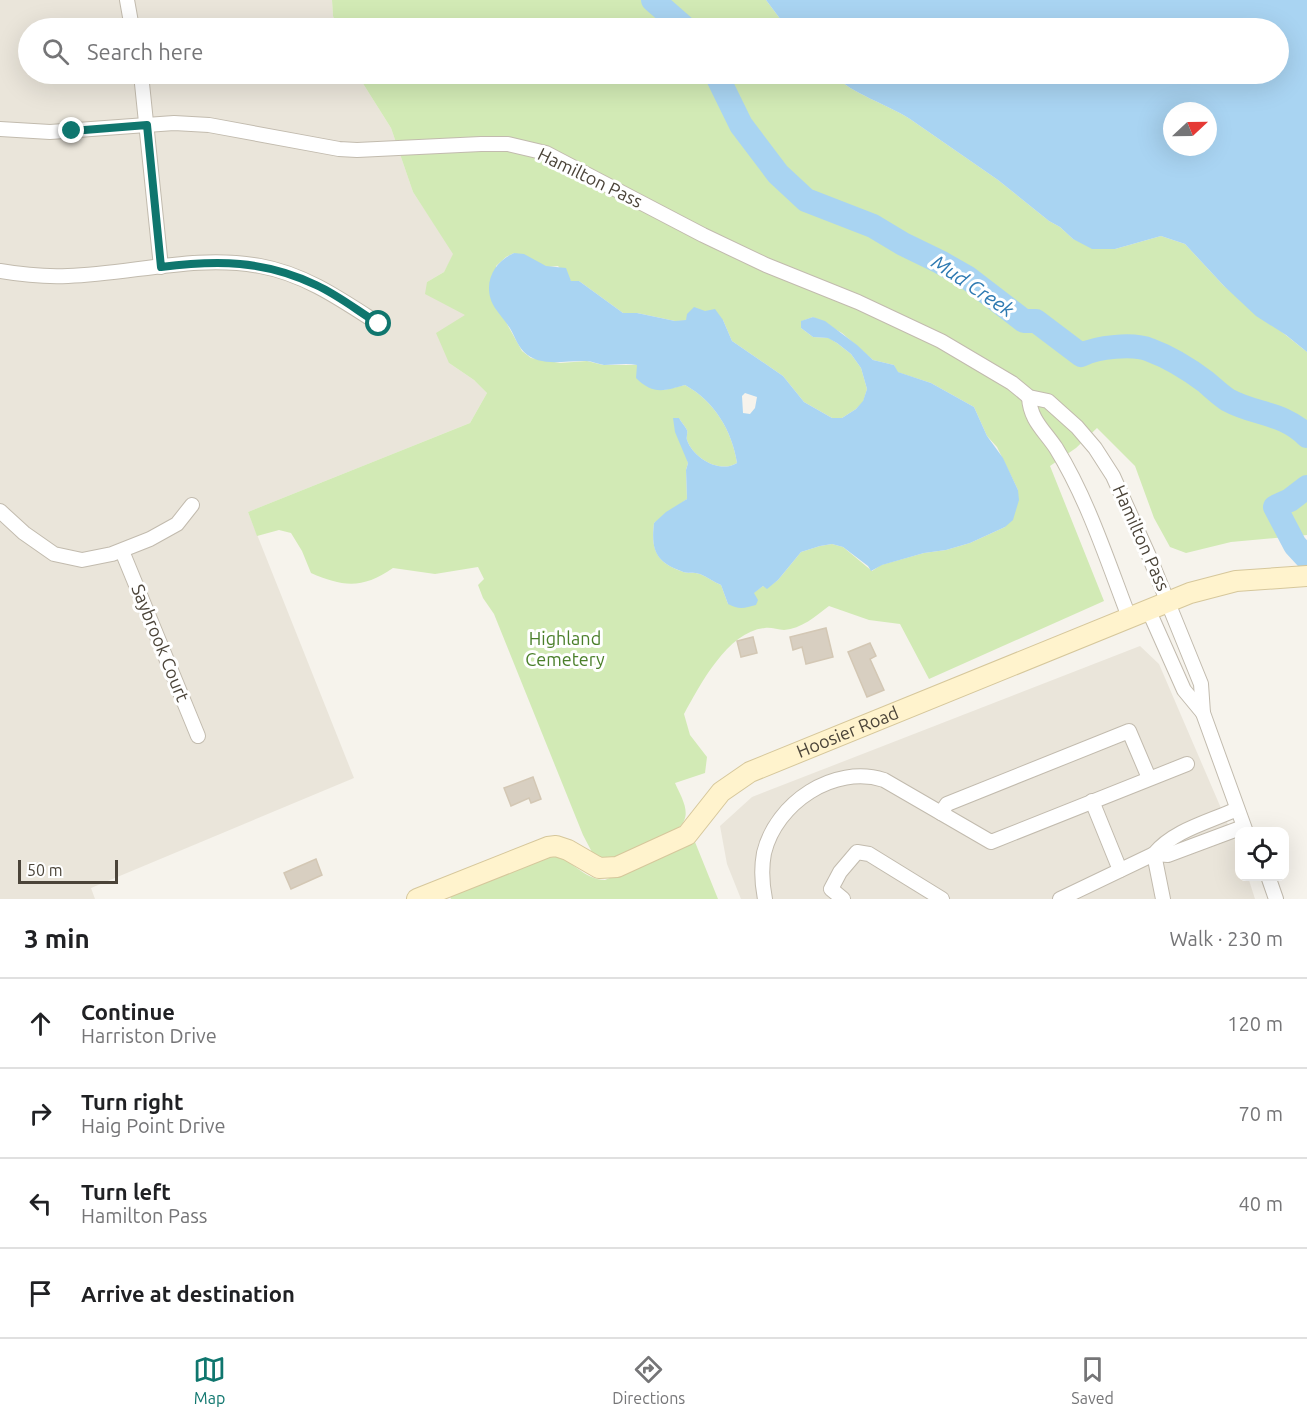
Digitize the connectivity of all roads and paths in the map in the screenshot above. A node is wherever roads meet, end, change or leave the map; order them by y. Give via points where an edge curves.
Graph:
1 (127, 0) edge
2 (130, 18) edge
3 (142, 84) edge
4 (147, 125) junction
5 (0, 129) edge
6 (161, 267) junction
7 (0, 271) edge
8 (379, 324) dead end
9 (1029, 397) junction
10 (192, 506) dead end
11 (0, 511) edge
12 (122, 550) junction
13 (1307, 576) edge
14 (1168, 601) junction
15 (1148, 609) junction
16 (1129, 617) junction
17 (1203, 713) junction
18 (198, 736) dead end
19 (1187, 764) dead end
20 (1149, 778) junction
21 (1092, 801) junction
22 (1237, 809) junction
23 (941, 813) junction
24 (1244, 827) edge
25 (1235, 832) edge
26 (1154, 854) junction
27 (1120, 870) junction
28 (1270, 881) edge
29 (417, 899) edge
30 (765, 899) edge
31 (843, 899) edge
32 (942, 899) edge
33 (1060, 899) edge
34 (1163, 899) edge
35 (1276, 899) edge

1 - 2 street
3 - 4 street
4 - 5 street, Hamilton Pass via 50,132
4 - 6 street
4 - 9 street, Hamilton Pass via 209,125 339,149 508,144 546,153 766,265 941,341
6 - 7 street via 71,276
6 - 8 street via 222,262 261,266 316,285
9 - 14 street, Hamilton Pass via 1048,401 1095,448 1128,507
9 - 16 street, Hamilton Pass via 1034,419 1073,478
10 - 12 street via 170,529
11 - 12 street via 54,554 82,560
12 - 18 street, Saybrook Court
13 - 14 street, Hoosier Road via 1214,586
14 - 15 street, Hoosier Road
14 - 17 street, Hamilton Pass via 1201,684
15 - 16 street, Hoosier Road
15 - 17 street, Hamilton Pass via 1184,690
16 - 29 street, Hoosier Road via 750,772 721,792 687,836 617,867 599,868 568,850 548,847
17 - 22 street, Hamilton Pass
19 - 20 street
20 - 21 street
20 - 23 street via 1129,731 947,804
21 - 23 street via 991,842
21 - 27 street
22 - 24 street, Hamilton Pass
22 - 26 street via 1164,842
23 - 30 street via 869,775 851,775 807,793 771,835 761,880
25 - 26 street via 1168,855
26 - 27 street
26 - 34 street
27 - 33 street
28 - 35 street
31 - 32 street via 831,889 857,852 869,854

